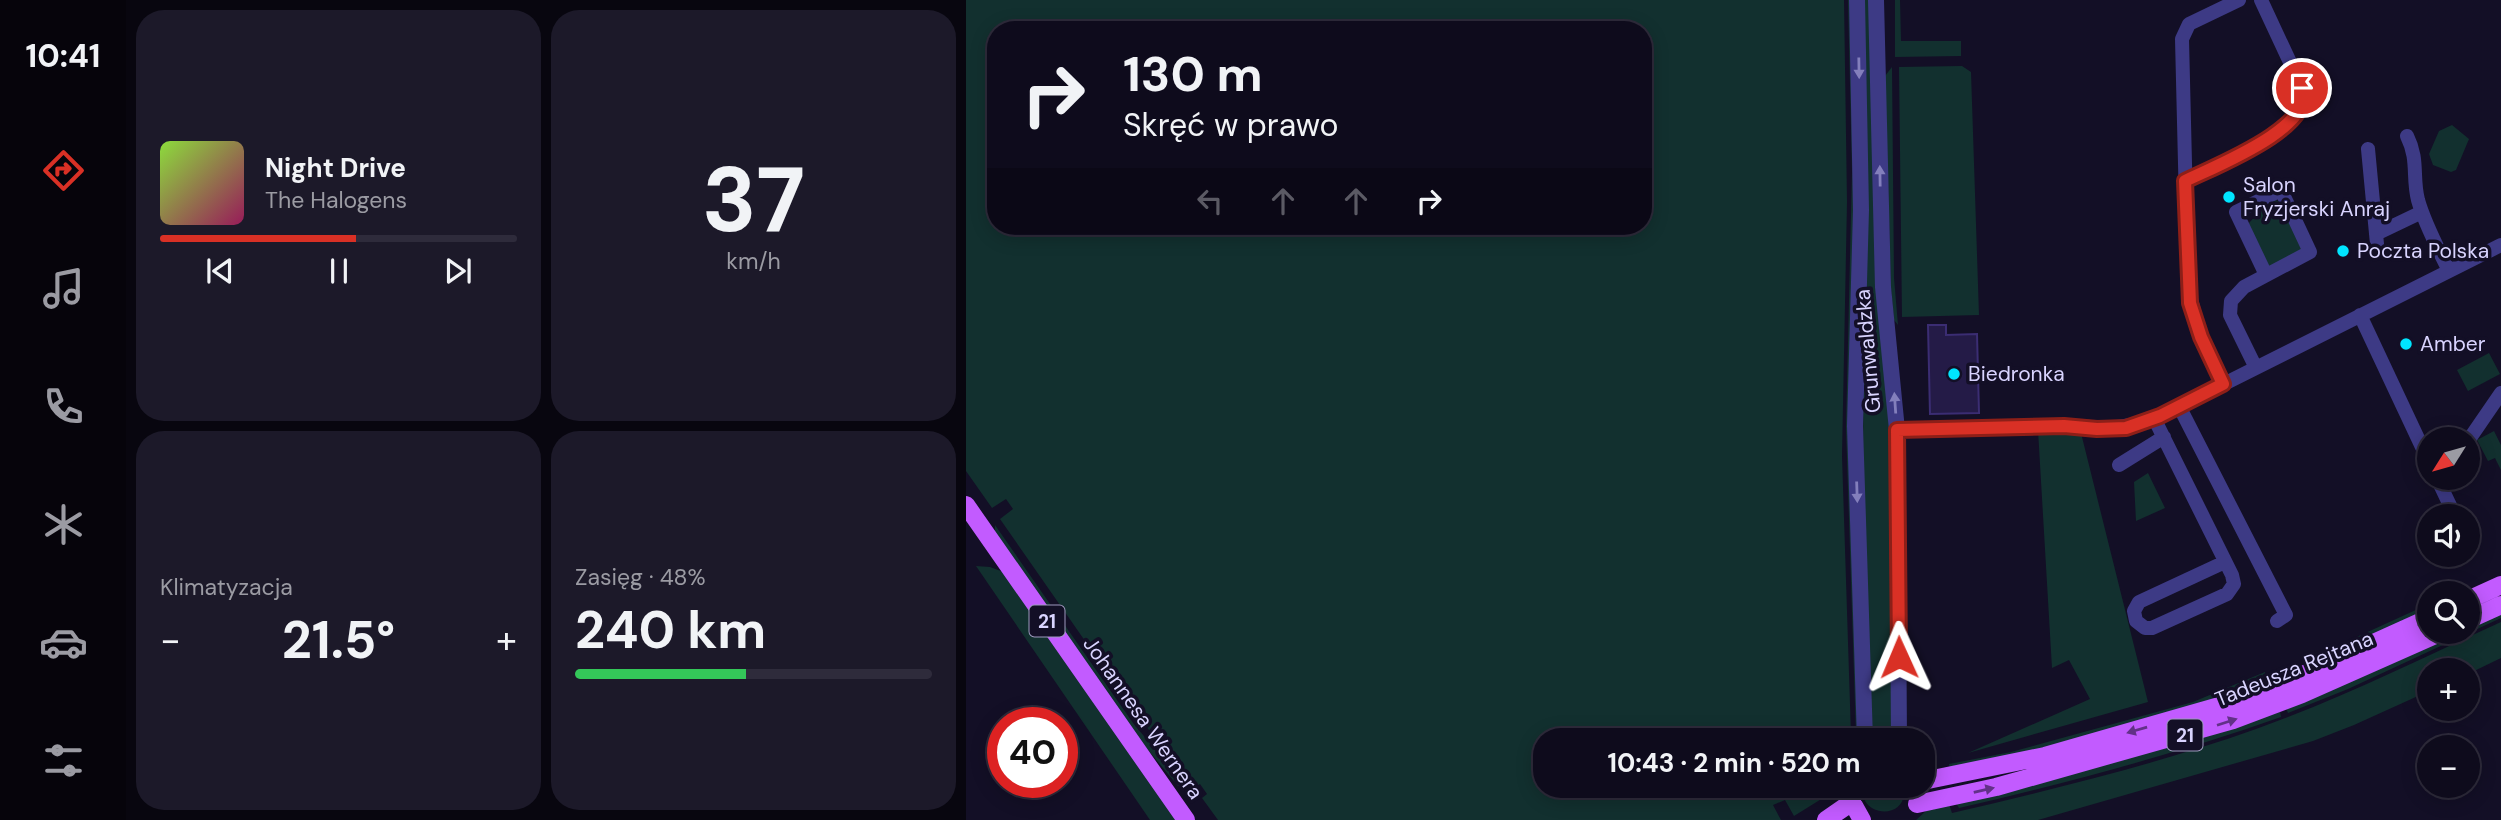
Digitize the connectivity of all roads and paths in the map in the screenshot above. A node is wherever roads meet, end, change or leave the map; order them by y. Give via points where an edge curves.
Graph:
1 (1857, 0) edge
2 (1876, 0) edge
3 (2239, 0) edge
4 (2261, 0) edge
5 (2407, 136) dead end
6 (2368, 149) dead end
7 (2185, 181) junction
8 (2422, 212) junction
9 (2501, 245) edge
10 (2449, 271) junction
11 (2266, 275) junction
12 (2360, 315) junction
13 (2256, 368) junction
14 (2223, 384) junction
15 (2501, 393) edge
16 (2175, 409) junction
17 (2154, 418) junction
18 (2478, 427) edge
19 (1897, 430) junction
20 (2417, 436) edge
21 (2164, 437) junction
22 (2119, 465) dead end
23 (966, 505) edge
24 (2225, 562) junction
25 (2501, 585) edge
26 (2480, 595) edge
27 (2501, 605) edge
28 (2480, 615) edge
29 (2277, 621) dead end
30 (2417, 623) edge
31 (2417, 643) edge
32 (1865, 728) edge
33 (1899, 728) edge
34 (1935, 779) edge
35 (1935, 793) edge
36 (1848, 798) edge
37 (1854, 798) edge
38 (1916, 798) edge
39 (1186, 820) edge
40 (1826, 820) edge
41 (1862, 820) edge
42 (1908, 820) edge

1 -> 32 street, Grunwaldzka via 1861,210 1855,426
19 -> 2 street, Grunwaldzka via 1883,287
3 - 7 street via 2189,24 2183,32
4 - 7 street via 2305,102 2278,132
5 - 8 street via 2416,158
6 - 8 street via 2377,239
7 - 14 street via 2190,303
8 - 10 street
9 - 10 street
10 - 12 street
11 - 11 street via 2310,253 2281,190 2236,212
11 - 13 street via 2235,294 2229,307
12 - 13 street
12 - 20 street
13 - 14 street
14 - 16 street
15 - 18 street
16 - 17 street
16 - 29 street via 2286,615
17 - 19 street via 2112,429
17 - 21 street
19 - 33 street, Grunwaldzka
21 - 22 street
21 - 24 street
23 - 39 main road, Johannesa Wernera / 21
24 - 24 street via 2234,584 2227,594 2152,628 2136,621 2134,611 2139,602
25 - 26 main road
27 - 28 main road
30 -> 34 main road, Tadeusza Rejtana / 21 via 2219,706 2045,756
35 -> 31 main road, Tadeusza Rejtana / 21 via 1996,787 2233,720
36 - 40 main road
37 - 41 main road
38 - 42 main road, 21

